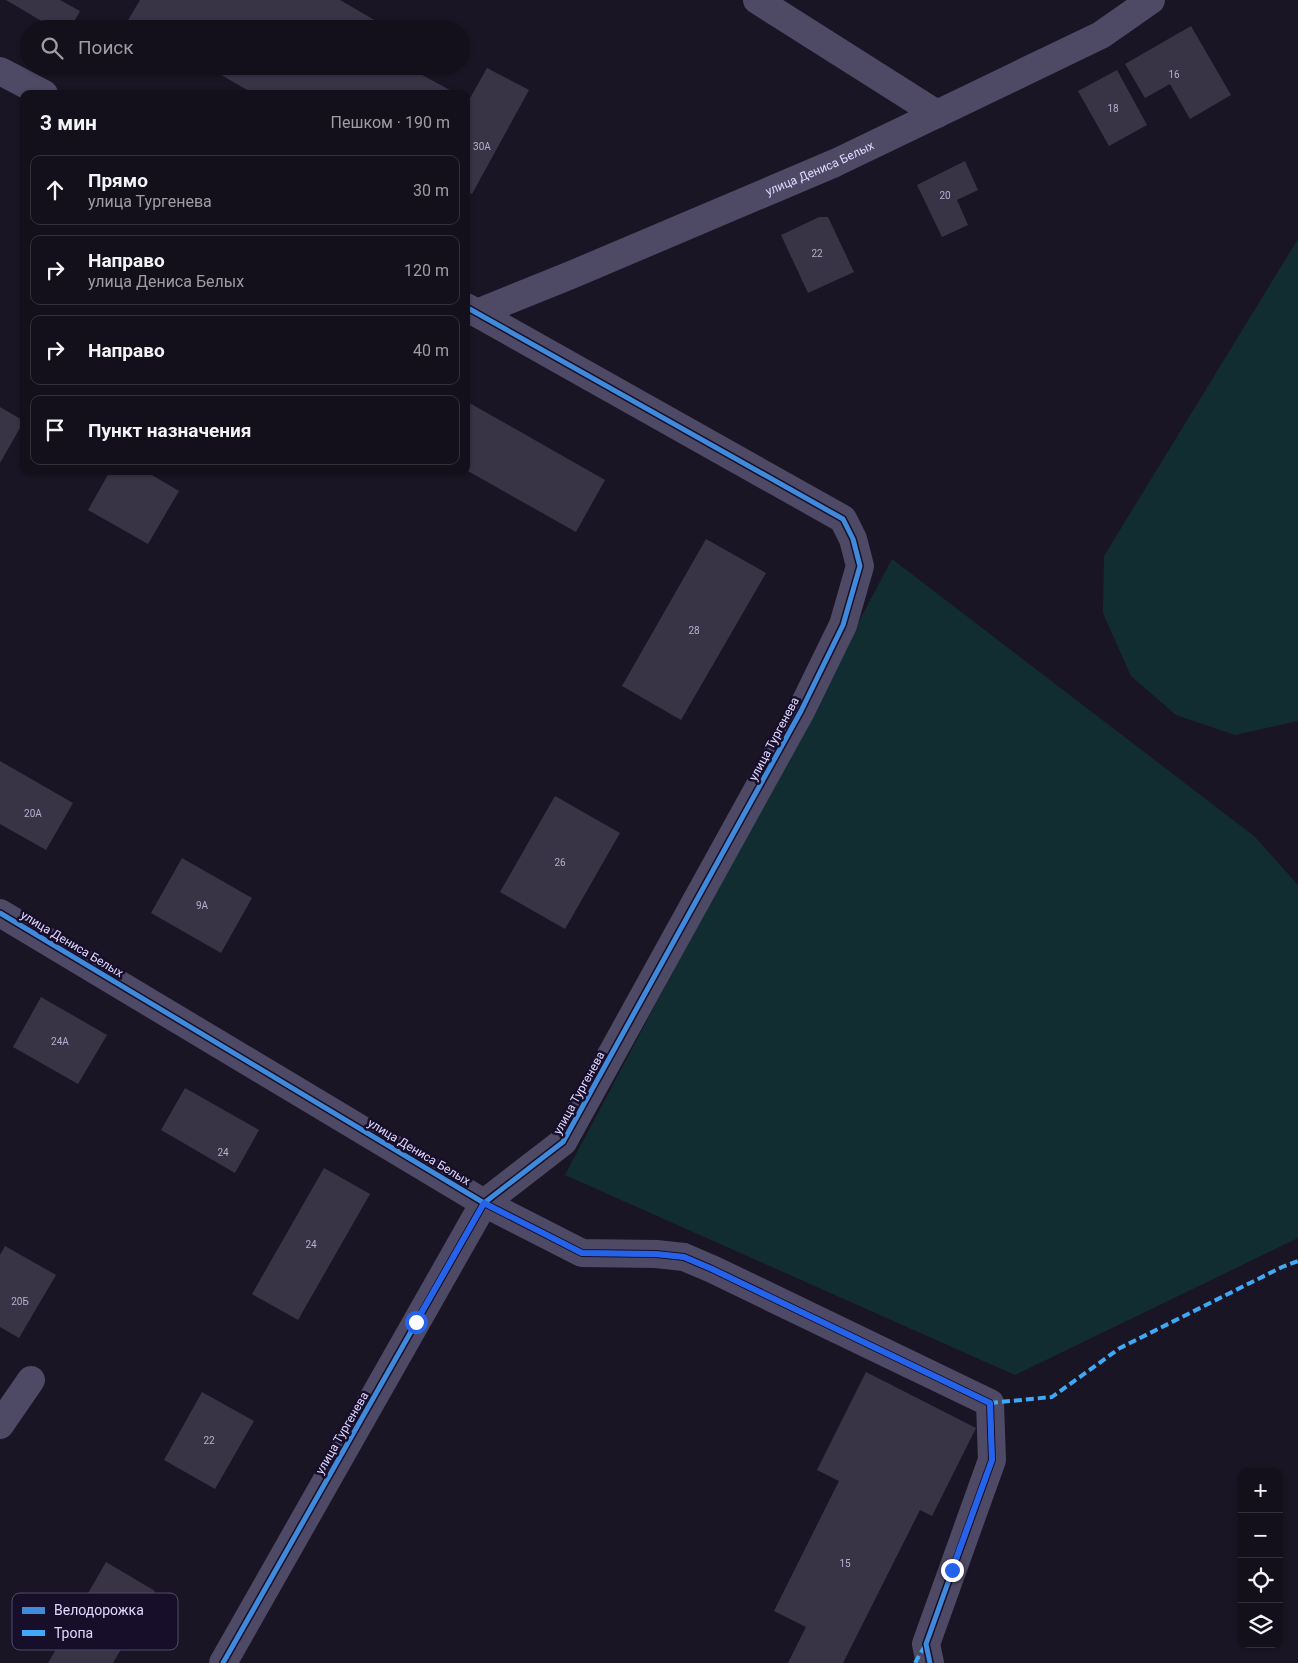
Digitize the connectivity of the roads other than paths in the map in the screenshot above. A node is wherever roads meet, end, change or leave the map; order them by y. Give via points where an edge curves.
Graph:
1 (757, 0) edge
2 (1151, 0) edge
3 (0, 71) edge
4 (36, 90) edge
5 (937, 114) junction
6 (472, 310) edge
7 (0, 913) edge
8 (484, 1203) junction
9 (31, 1380) dead end
10 (0, 1425) edge
11 (222, 1663) edge
12 (930, 1663) edge

1 - 5 street
2 - 5 street, улица Дениса Белых via 1101,35
3 - 4 street
5 - 6 street, улица Дениса Белых via 835,163 571,275
6 - 8 street, улица Тургенева via 843,519 853,539 860,566 843,625 801,711 563,1142
7 - 8 street, улица Дениса Белых
8 - 11 street, улица Тургенева
8 - 12 street, улица Дениса Белых via 582,1253 684,1257 990,1403 992,1460 926,1644
9 - 10 street

